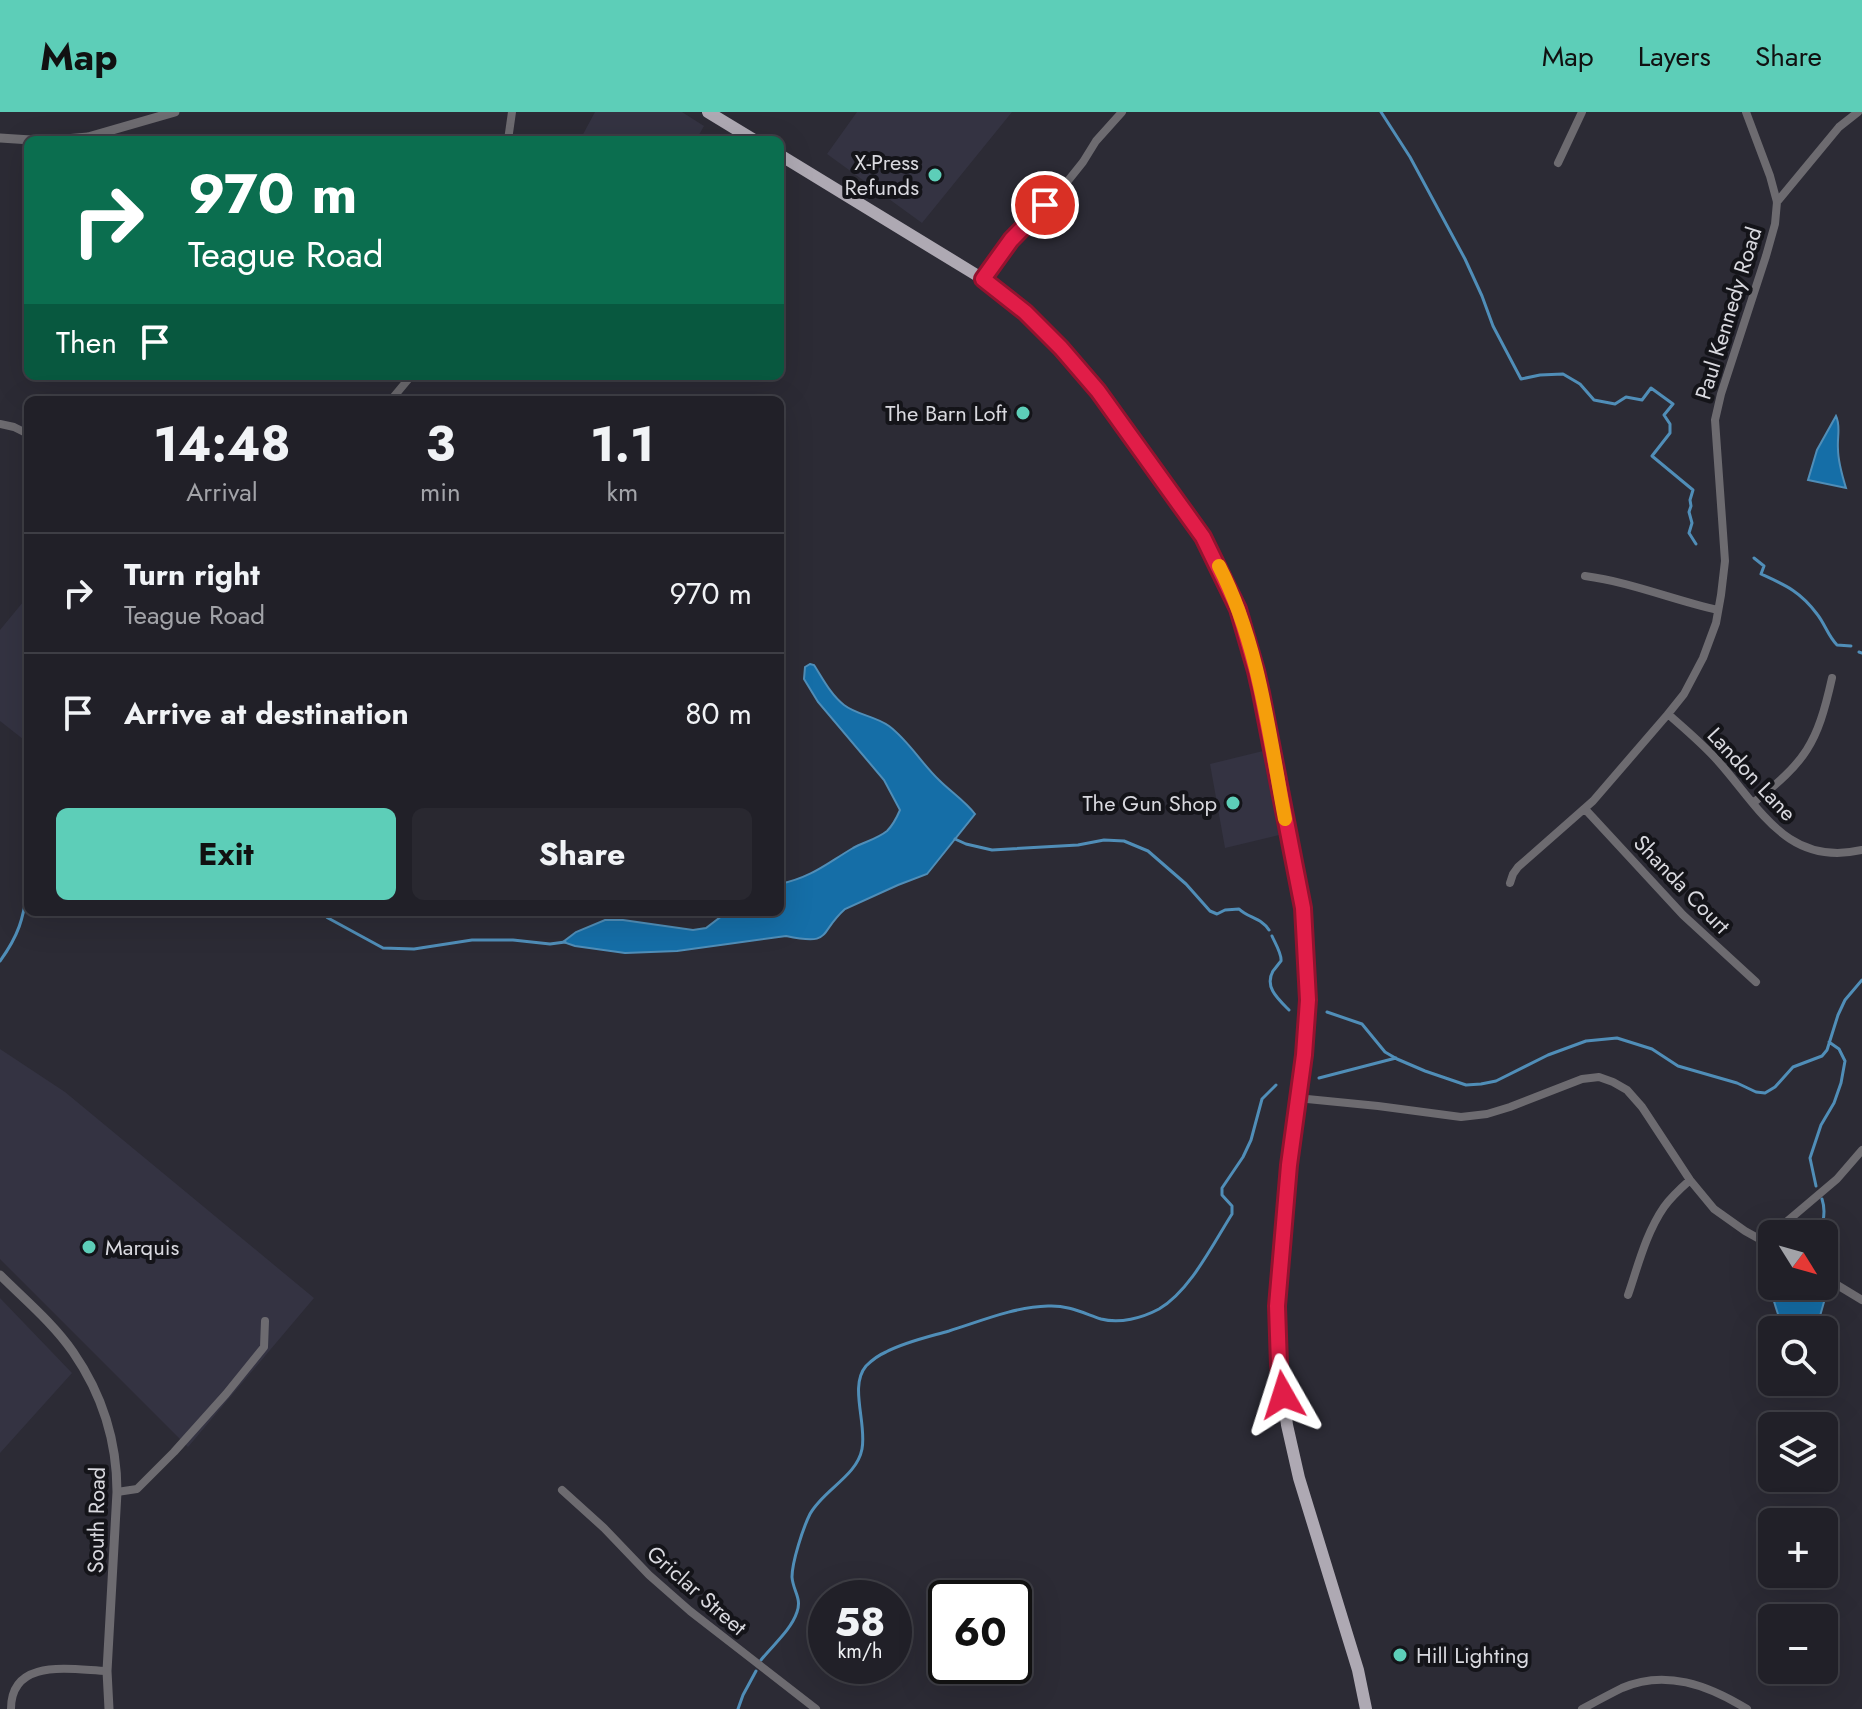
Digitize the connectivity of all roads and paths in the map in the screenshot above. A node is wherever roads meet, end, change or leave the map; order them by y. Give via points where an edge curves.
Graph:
1 (175, 112) edge
2 (512, 112) edge
3 (708, 112) edge
4 (1122, 112) edge
5 (1582, 112) edge
6 (1746, 112) edge
7 (1858, 112) edge
8 (91, 136) edge
9 (509, 136) edge
10 (747, 136) edge
11 (0, 138) edge
12 (24, 140) edge
13 (784, 157) edge
14 (1558, 163) dead end
15 (1777, 202) junction
16 (983, 279) junction
17 (408, 380) edge
18 (394, 396) edge
19 (0, 424) edge
20 (24, 432) edge
21 (1585, 576) dead end
22 (1718, 610) junction
23 (1832, 678) dead end
24 (1668, 714) junction
25 (1753, 803) junction
26 (1585, 809) junction
27 (1862, 850) edge
28 (1510, 883) dead end
29 (1756, 982) dead end
30 (1297, 1098) junction
31 (1862, 1150) edge
32 (1690, 1180) junction
33 (1793, 1220) edge
34 (1758, 1237) edge
35 (0, 1275) edge
36 (1838, 1285) edge
37 (1628, 1295) dead end
38 (1862, 1300) edge
39 (265, 1321) dead end
40 (562, 1490) dead end
41 (117, 1492) junction
42 (107, 1671) junction
43 (11, 1709) edge
44 (109, 1709) edge
45 (816, 1709) edge
46 (1366, 1709) edge
47 (1582, 1709) edge
48 (1747, 1709) edge

1 - 8 street
2 - 9 street
3 - 10 main road
4 - 16 street
5 - 14 street
6 - 15 street, Paul Kennedy Road
7 - 15 street via 1839,127
11 - 12 street
13 - 16 main road
15 - 22 street, Paul Kennedy Road via 1766,256 1715,420 1724,546
16 - 30 main road via 1025,312 1098,391 1203,537 1238,609 1256,671 1303,908 1308,1000
17 - 18 street
19 - 20 street
21 - 22 street
22 - 24 street, Paul Kennedy Road via 1703,658
23 - 25 street via 1808,750
24 - 25 street, Landon Lane
24 - 26 street, Paul Kennedy Road
25 - 27 street, Landon Lane via 1780,833 1803,846 1837,853
26 - 28 street, Paul Kennedy Road via 1518,867
26 - 29 street, Shanda Court via 1683,915
30 - 32 street via 1461,1117 1487,1114 1599,1077 1627,1090
30 - 46 main road via 1277,1306 1279,1365 1299,1478
31 - 33 street
32 - 34 street via 1727,1220
32 - 37 street via 1655,1223
35 - 41 street, South Road via 73,1351 95,1390 112,1439
36 - 38 street
39 - 41 street via 264,1347 226,1394 137,1489
40 - 45 street, Griclar Street via 690,1611
41 - 42 street, South Road
42 - 43 street via 38,1671 15,1687
42 - 44 street, South Road
47 - 48 street via 1624,1687 1657,1679 1690,1682

